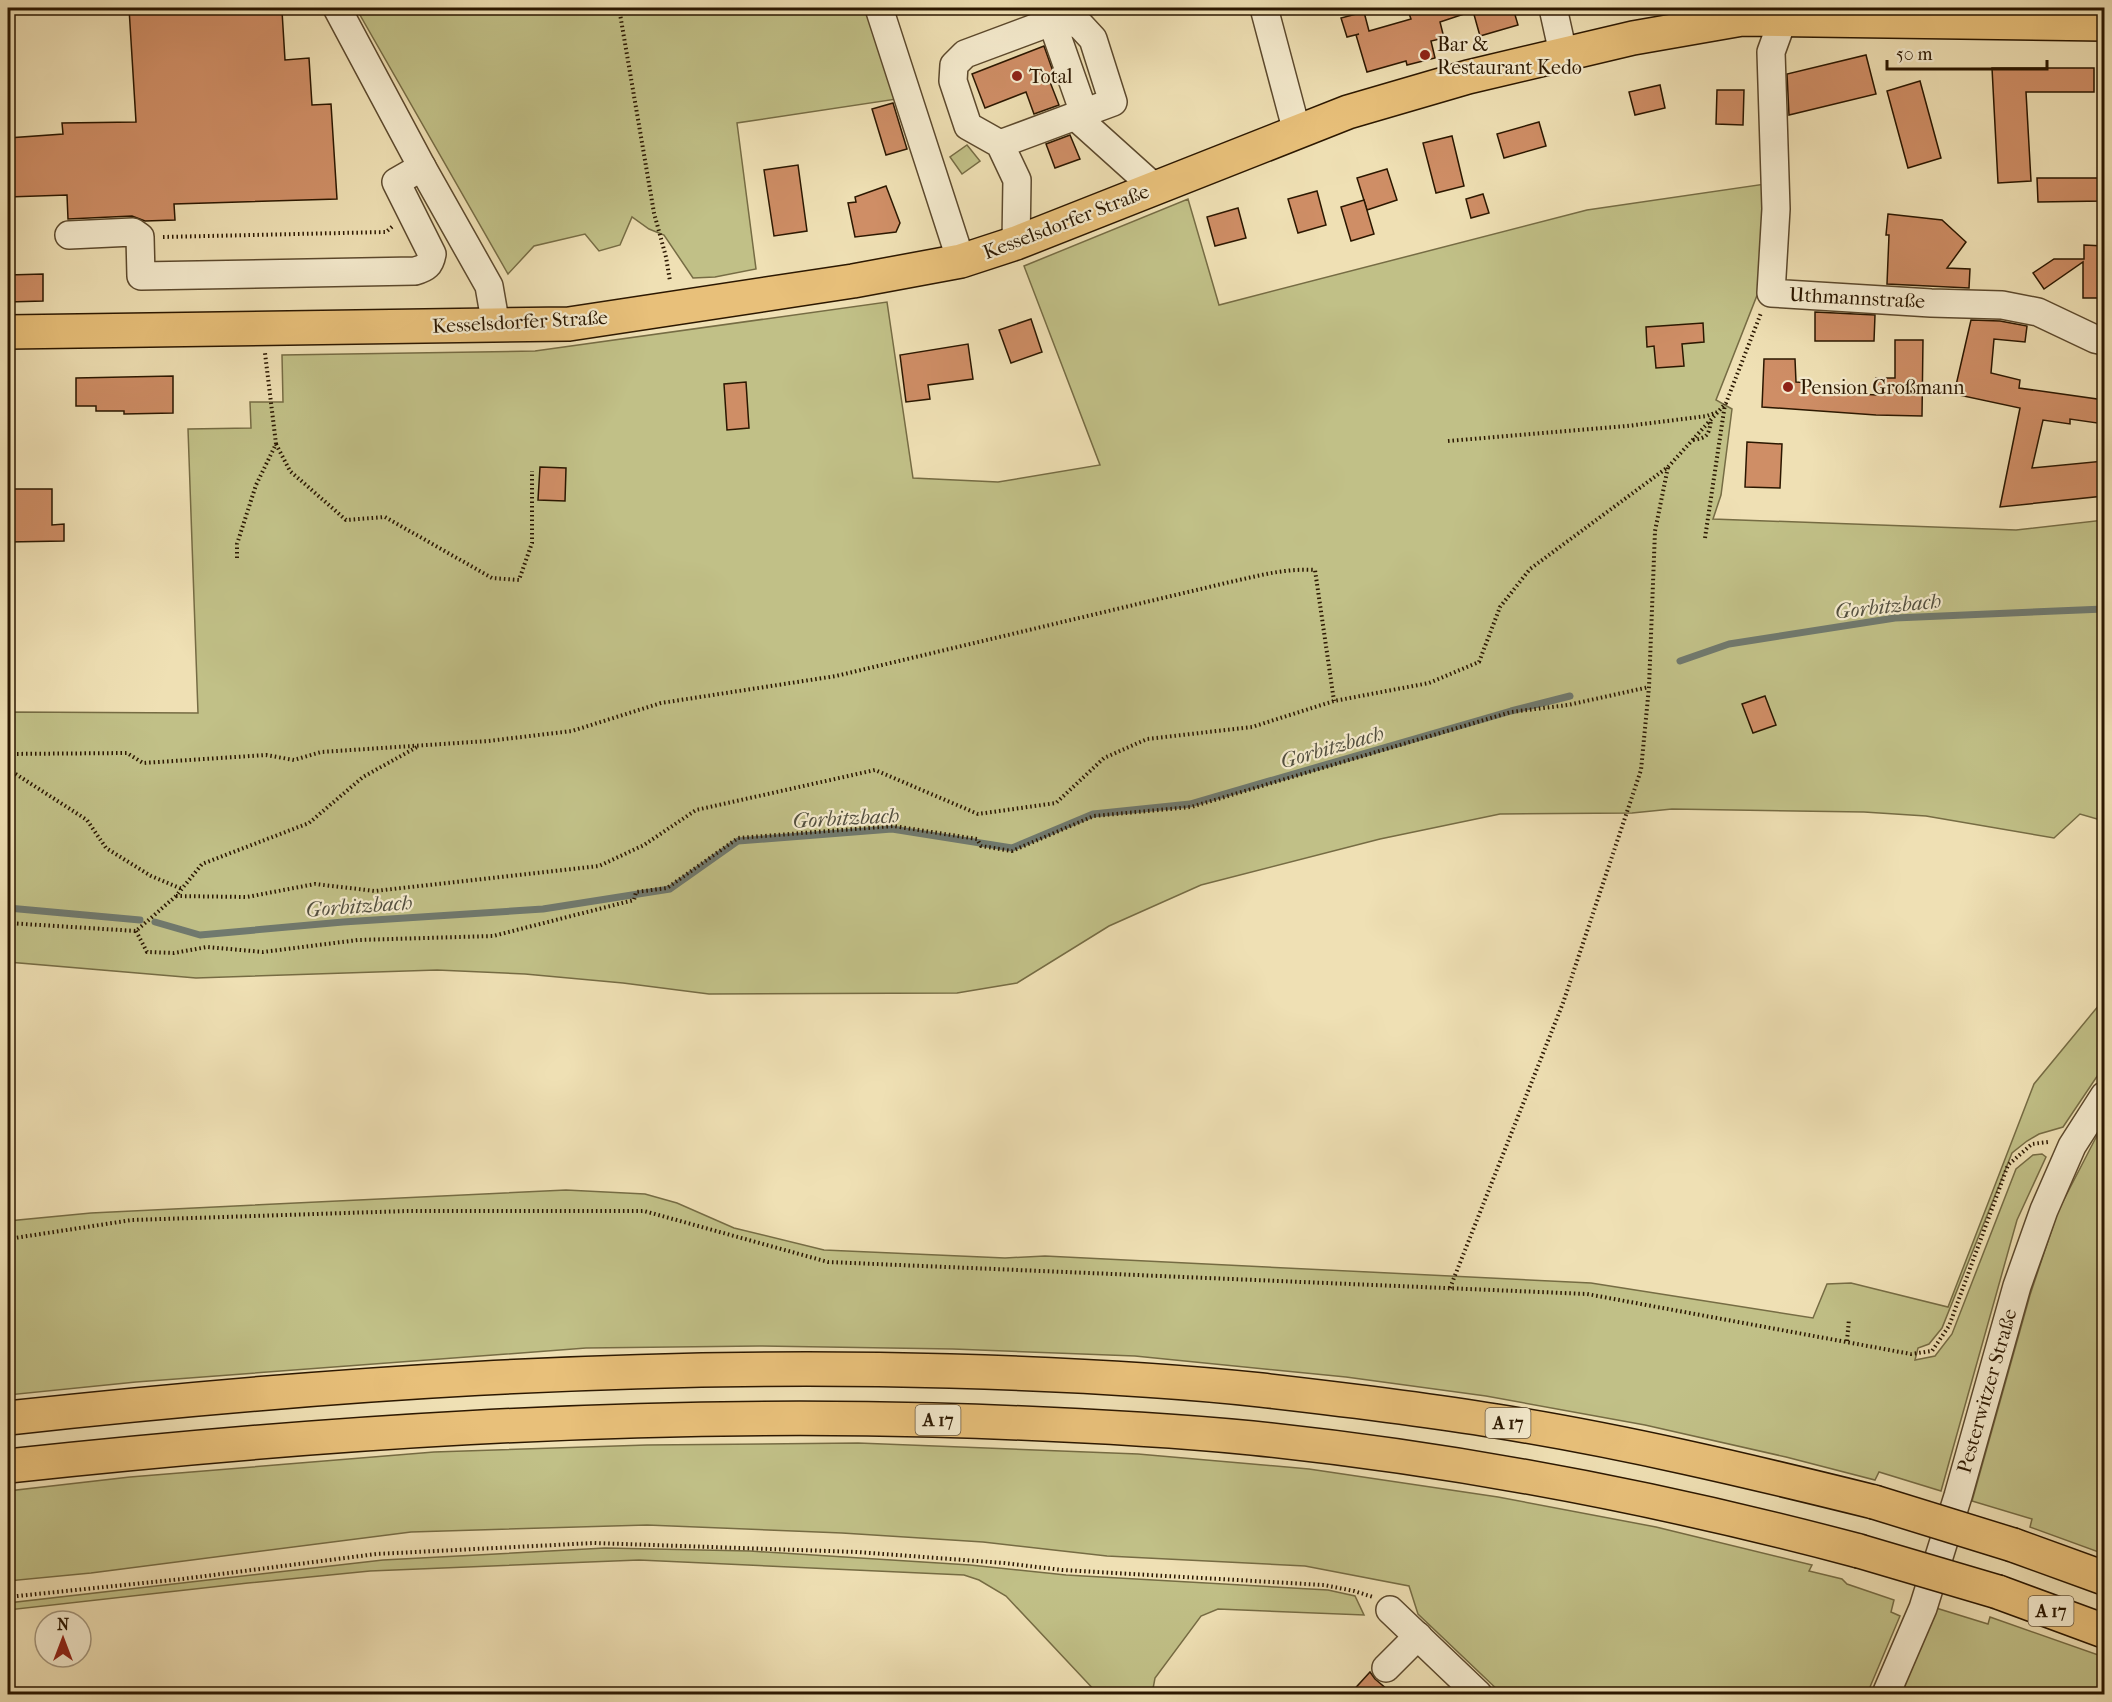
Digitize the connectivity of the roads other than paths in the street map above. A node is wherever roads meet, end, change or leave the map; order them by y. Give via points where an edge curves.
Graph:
1 (338, 8) edge
2 (879, 8) edge
3 (1264, 8) edge
4 (1552, 8) edge
5 (1782, 13) edge
6 (2104, 24) edge
7 (1563, 53) junction
8 (1087, 112) junction
9 (1297, 132) junction
10 (1000, 144) junction
11 (422, 167) junction
12 (1155, 188) junction
13 (69, 235) dead end
14 (1016, 243) junction
15 (961, 261) junction
16 (496, 326) junction
17 (8, 332) edge
18 (2104, 340) edge
19 (2104, 1096) edge
20 (8, 1418) edge
21 (8, 1466) edge
22 (2104, 1578) edge
23 (1390, 1610) road end
24 (2104, 1631) edge
25 (1418, 1636) junction
26 (1386, 1668) dead end
27 (1478, 1695) edge
28 (1886, 1695) edge

1 - 11 street
2 - 15 street
3 - 9 street
4 - 7 street
5 - 6 main road, Kesselsdorfer Straße
5 - 7 main road, Kesselsdorfer Straße
5 - 18 street, Uthmannstraße via 1771,52 1776,208 1771,293 2002,305 2038,312
7 - 9 main road, Kesselsdorfer Straße via 1360,109
8 - 10 street
8 - 10 street via 1113,102 1094,39 1080,25 1059,22 965,54 954,65 953,81 968,126
8 - 12 street
9 - 12 main road, Kesselsdorfer Straße
10 - 14 street via 1017,180
11 - 13 street via 396,182 432,254 430,263 416,271 141,276 140,237 133,232
11 - 16 street via 489,286
12 - 14 main road, Kesselsdorfer Straße
14 - 15 main road, Kesselsdorfer Straße
15 - 16 main road, Kesselsdorfer Straße via 569,324
16 - 17 main road, Kesselsdorfer Straße
19 - 28 street, Pesterwitzer Straße via 2072,1146 2044,1210 2017,1286 1923,1608
20 - 22 main road, A 17, bridge via 290,1390 638,1371 864,1369 1135,1380 1257,1390 1497,1421 1647,1449 1874,1502
21 - 24 main road, A 17, bridge via 331,1435 473,1426 750,1418 1127,1428 1371,1452 1639,1498 1859,1551 1998,1592
23 - 25 street
25 - 26 street
25 - 27 street

